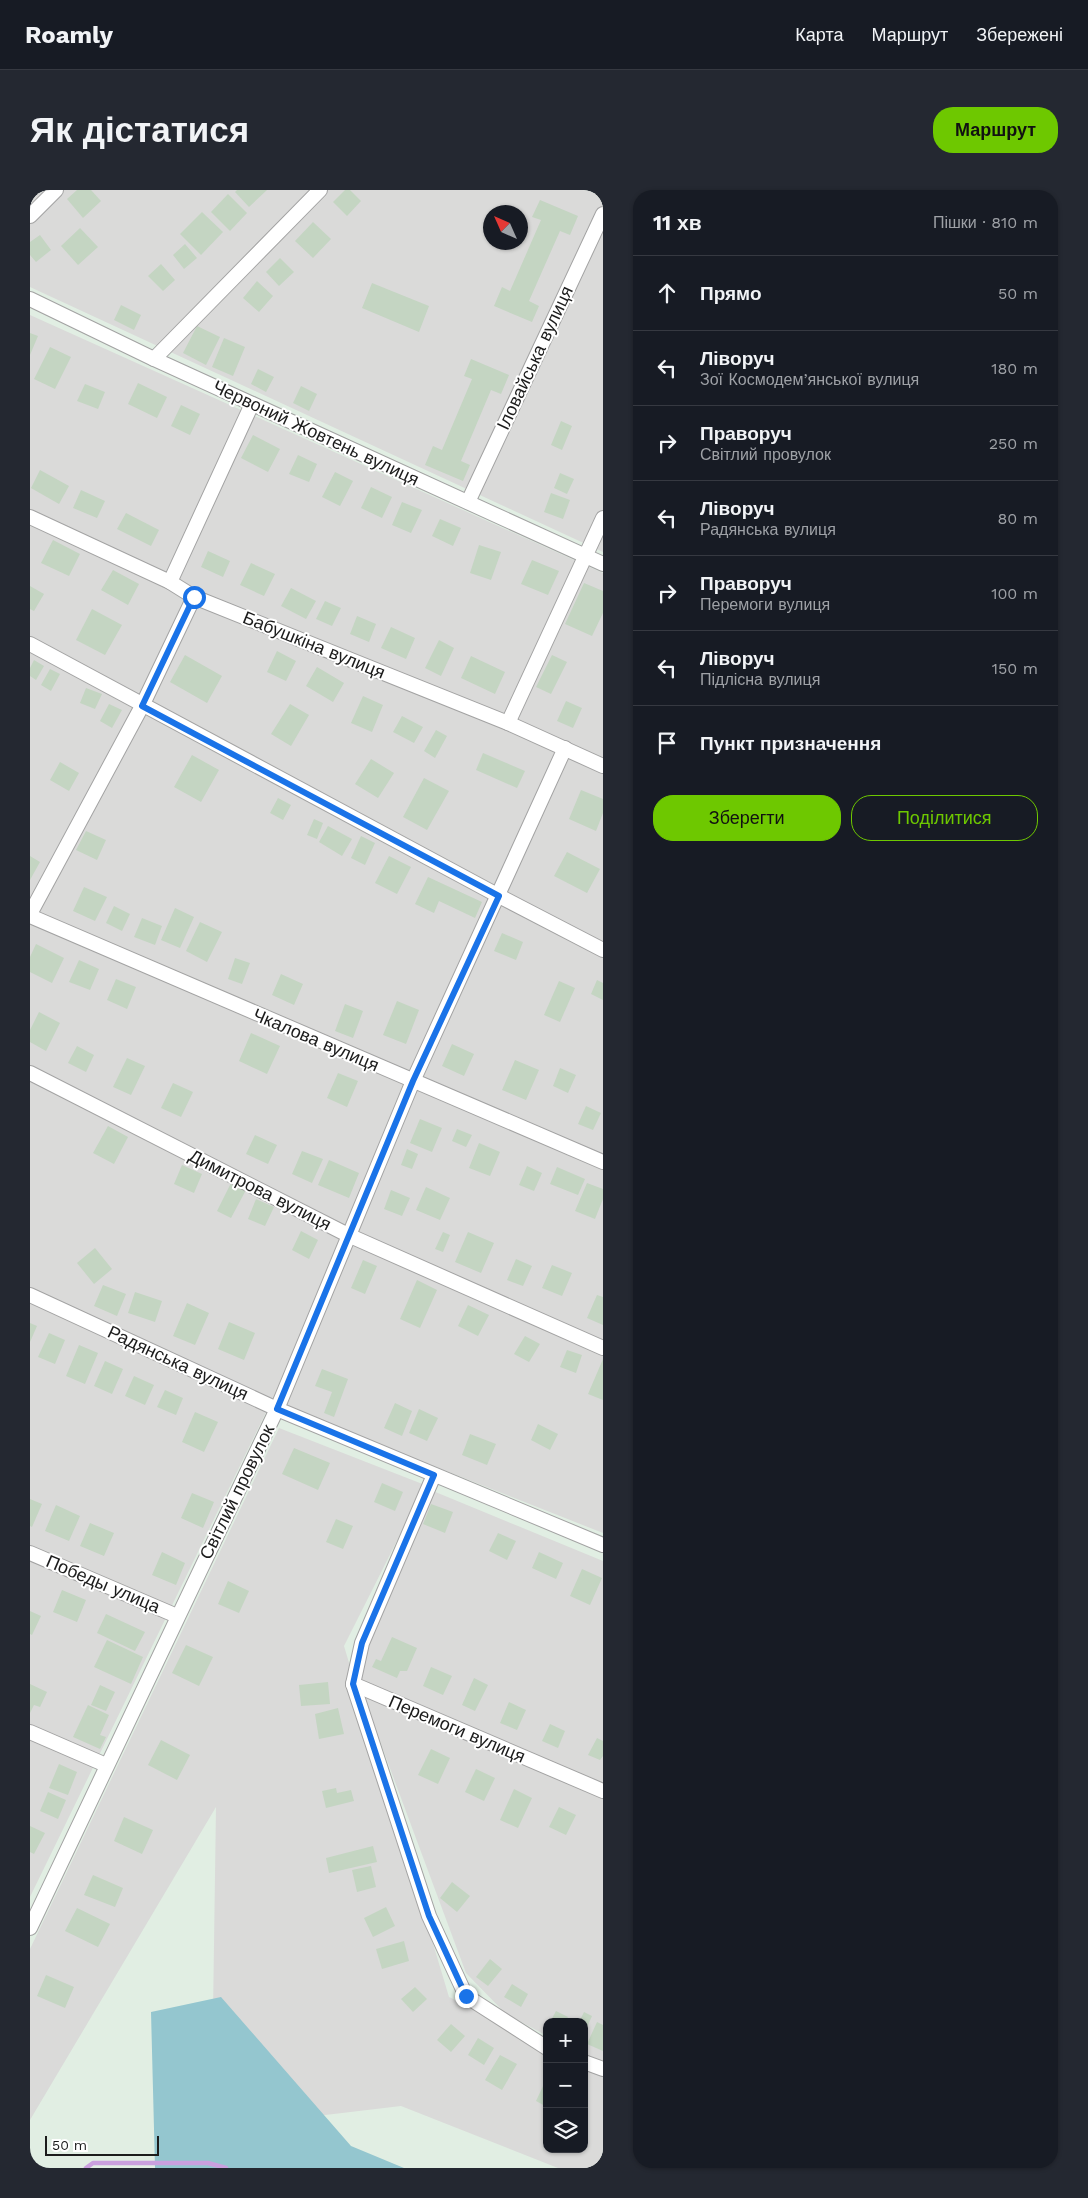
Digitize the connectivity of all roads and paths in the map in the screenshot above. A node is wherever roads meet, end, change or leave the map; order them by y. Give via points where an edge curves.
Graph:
1 (56, 190) edge
2 (320, 190) edge
3 (603, 214) edge
4 (30, 216) edge
5 (30, 299) edge
6 (154, 359) junction
7 (252, 404) junction
8 (468, 502) junction
9 (30, 516) edge
10 (603, 518) edge
11 (586, 556) junction
12 (603, 564) edge
13 (170, 582) junction
14 (194, 597) junction
15 (30, 644) edge
16 (142, 706) junction
17 (508, 723) junction
18 (565, 748) junction
19 (603, 766) edge
20 (499, 896) junction
21 (30, 915) edge
22 (603, 950) edge
23 (30, 1073) edge
24 (413, 1081) junction
25 (603, 1162) edge
26 (348, 1235) junction
27 (30, 1295) edge
28 (603, 1348) edge
29 (277, 1409) junction
30 (434, 1475) junction
31 (603, 1545) edge
32 (30, 1552) edge
33 (177, 1616) junction
34 (353, 1684) junction
35 (30, 1732) edge
36 (106, 1765) junction
37 (603, 1791) edge
38 (32, 1920) edge
39 (543, 2045) edge
40 (587, 2063) edge
41 (603, 2069) edge

1 - 4 street
2 - 6 street
3 - 8 street, Іловайська вулиця
5 - 6 street, Червоний Жовтень вулиця
6 - 7 street, Червоний Жовтень вулиця
7 - 8 street, Червоний Жовтень вулиця
7 - 13 street
8 - 11 street, Червоний Жовтень вулиця
9 - 13 street, Бабушкіна вулиця
10 - 11 street
11 - 12 street, Червоний Жовтень вулиця
11 - 17 street
13 - 14 street, Бабушкіна вулиця
14 - 16 street
14 - 17 street, Бабушкіна вулиця
15 - 16 street
16 - 20 street
16 - 21 street
17 - 18 street, Бабушкіна вулиця
18 - 19 street, Бабушкіна вулиця
18 - 20 street, Світлий провулок
20 - 22 street
20 - 24 street, Світлий провулок
21 - 24 street, Чкалова вулиця
23 - 26 street, Димитрова вулиця
24 - 25 street, Чкалова вулиця
24 - 26 street, Світлий провулок
26 - 28 street, Димитрова вулиця
26 - 29 street, Світлий провулок
27 - 29 street, Радянська вулиця
29 - 30 street, Радянська вулиця
29 - 33 street, Світлий провулок
30 - 31 street, Радянська вулиця
30 - 34 street via 362,1643
32 - 33 street, Победы улица
33 - 36 street, Світлий провулок
34 - 37 street, Перемоги вулиця
34 - 39 street via 429,1916 466,1996
35 - 36 street
36 - 38 street, Світлий провулок
40 - 41 street

